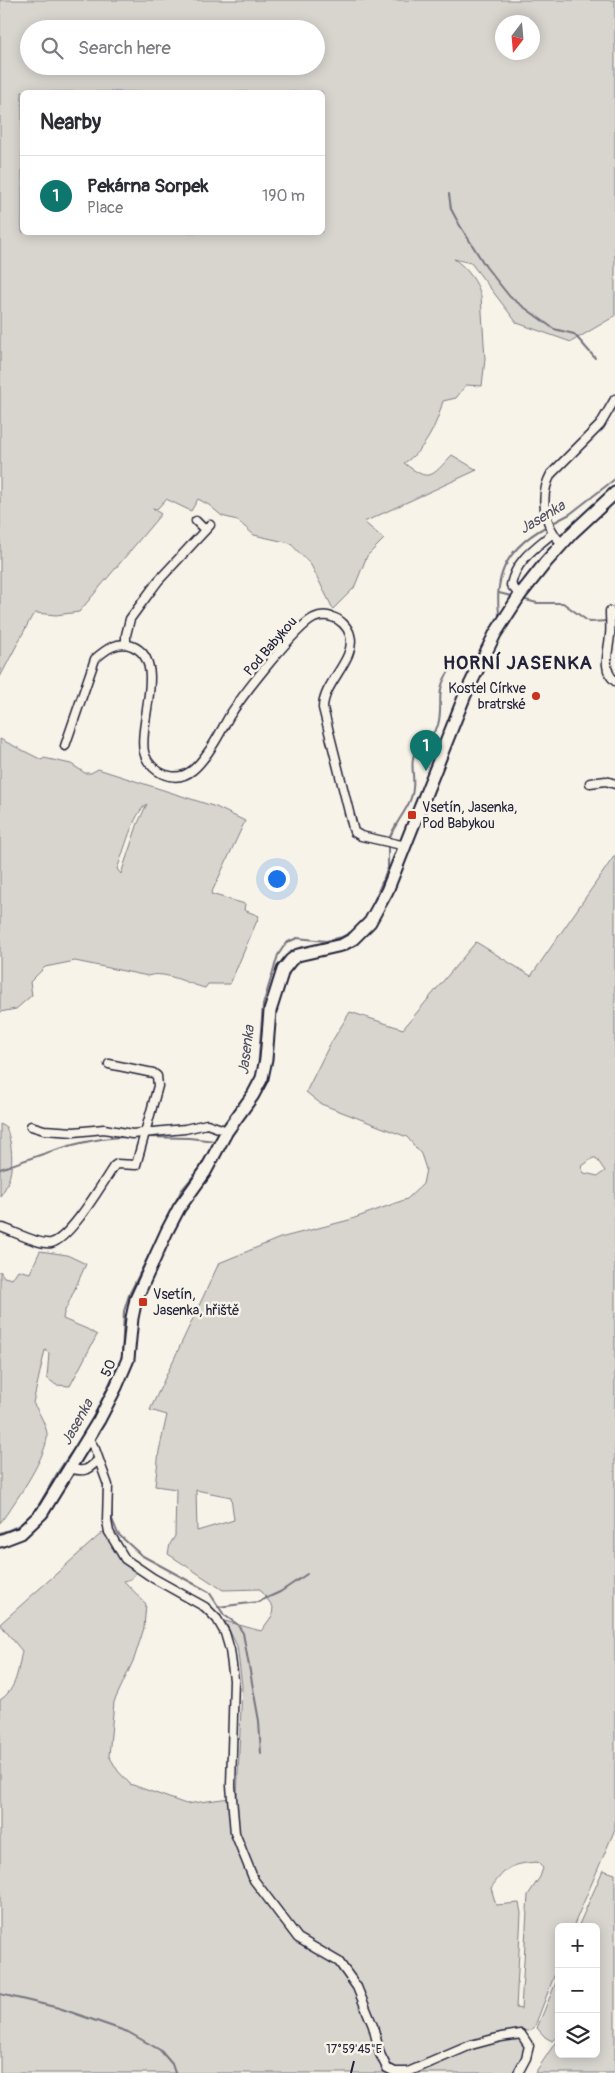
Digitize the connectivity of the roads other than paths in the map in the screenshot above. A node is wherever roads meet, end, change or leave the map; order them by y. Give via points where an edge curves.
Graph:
1 (615, 399) edge
2 (615, 493) edge
3 (196, 522) dead end
4 (554, 533) junction
5 (562, 544) junction
6 (519, 597) junction
7 (610, 611) dead end
8 (126, 644) junction
9 (615, 681) edge
10 (65, 746) dead end
11 (590, 783) dead end
12 (615, 784) edge
13 (401, 844) junction
14 (109, 1064) dead end
15 (31, 1126) dead end
16 (223, 1130) junction
17 (143, 1138) junction
18 (3, 1228) dead end
19 (88, 1438) junction
20 (98, 1460) junction
21 (69, 1468) junction
22 (0, 1541) edge
23 (518, 2073) edge

1 - 4 street via 600,425 551,474 545,494 545,510
2 - 5 street, 50
3 - 8 street via 207,528 158,581 130,619
4 - 5 street
4 - 6 street via 519,564 511,585
5 - 6 street, 50
6 - 13 street, 50 via 477,668
7 - 9 street via 606,663 610,677
8 - 10 street via 106,650 95,659
8 - 13 street, Pod Babykou via 140,650 149,662 144,752 155,770 171,777 181,776 193,771 210,750 230,714 302,627 321,615 336,617 350,634 349,652 322,700 353,830 358,835
11 - 12 street via 606,781
13 - 16 street, 50 via 379,908 362,932 342,945 298,956 283,970 270,1011 262,1078 253,1095
14 - 17 street via 157,1076 158,1086
15 - 17 street via 74,1132 104,1129
16 - 17 street via 207,1124
16 - 19 street, 50 via 205,1172 172,1220 136,1299 129,1354
17 - 18 street via 136,1165 114,1166 64,1236 52,1243 42,1243
19 - 20 street
19 - 21 street, 50
20 - 21 street via 86,1471
20 - 23 street via 108,1485 109,1532 125,1559 205,1607 225,1633 234,1680 231,1786 235,1833 254,1880 298,1938 339,1962 353,1981 387,2068 408,2072 471,2045 521,2034 529,2046
21 - 22 street, 50 via 53,1497 32,1524 21,1533

